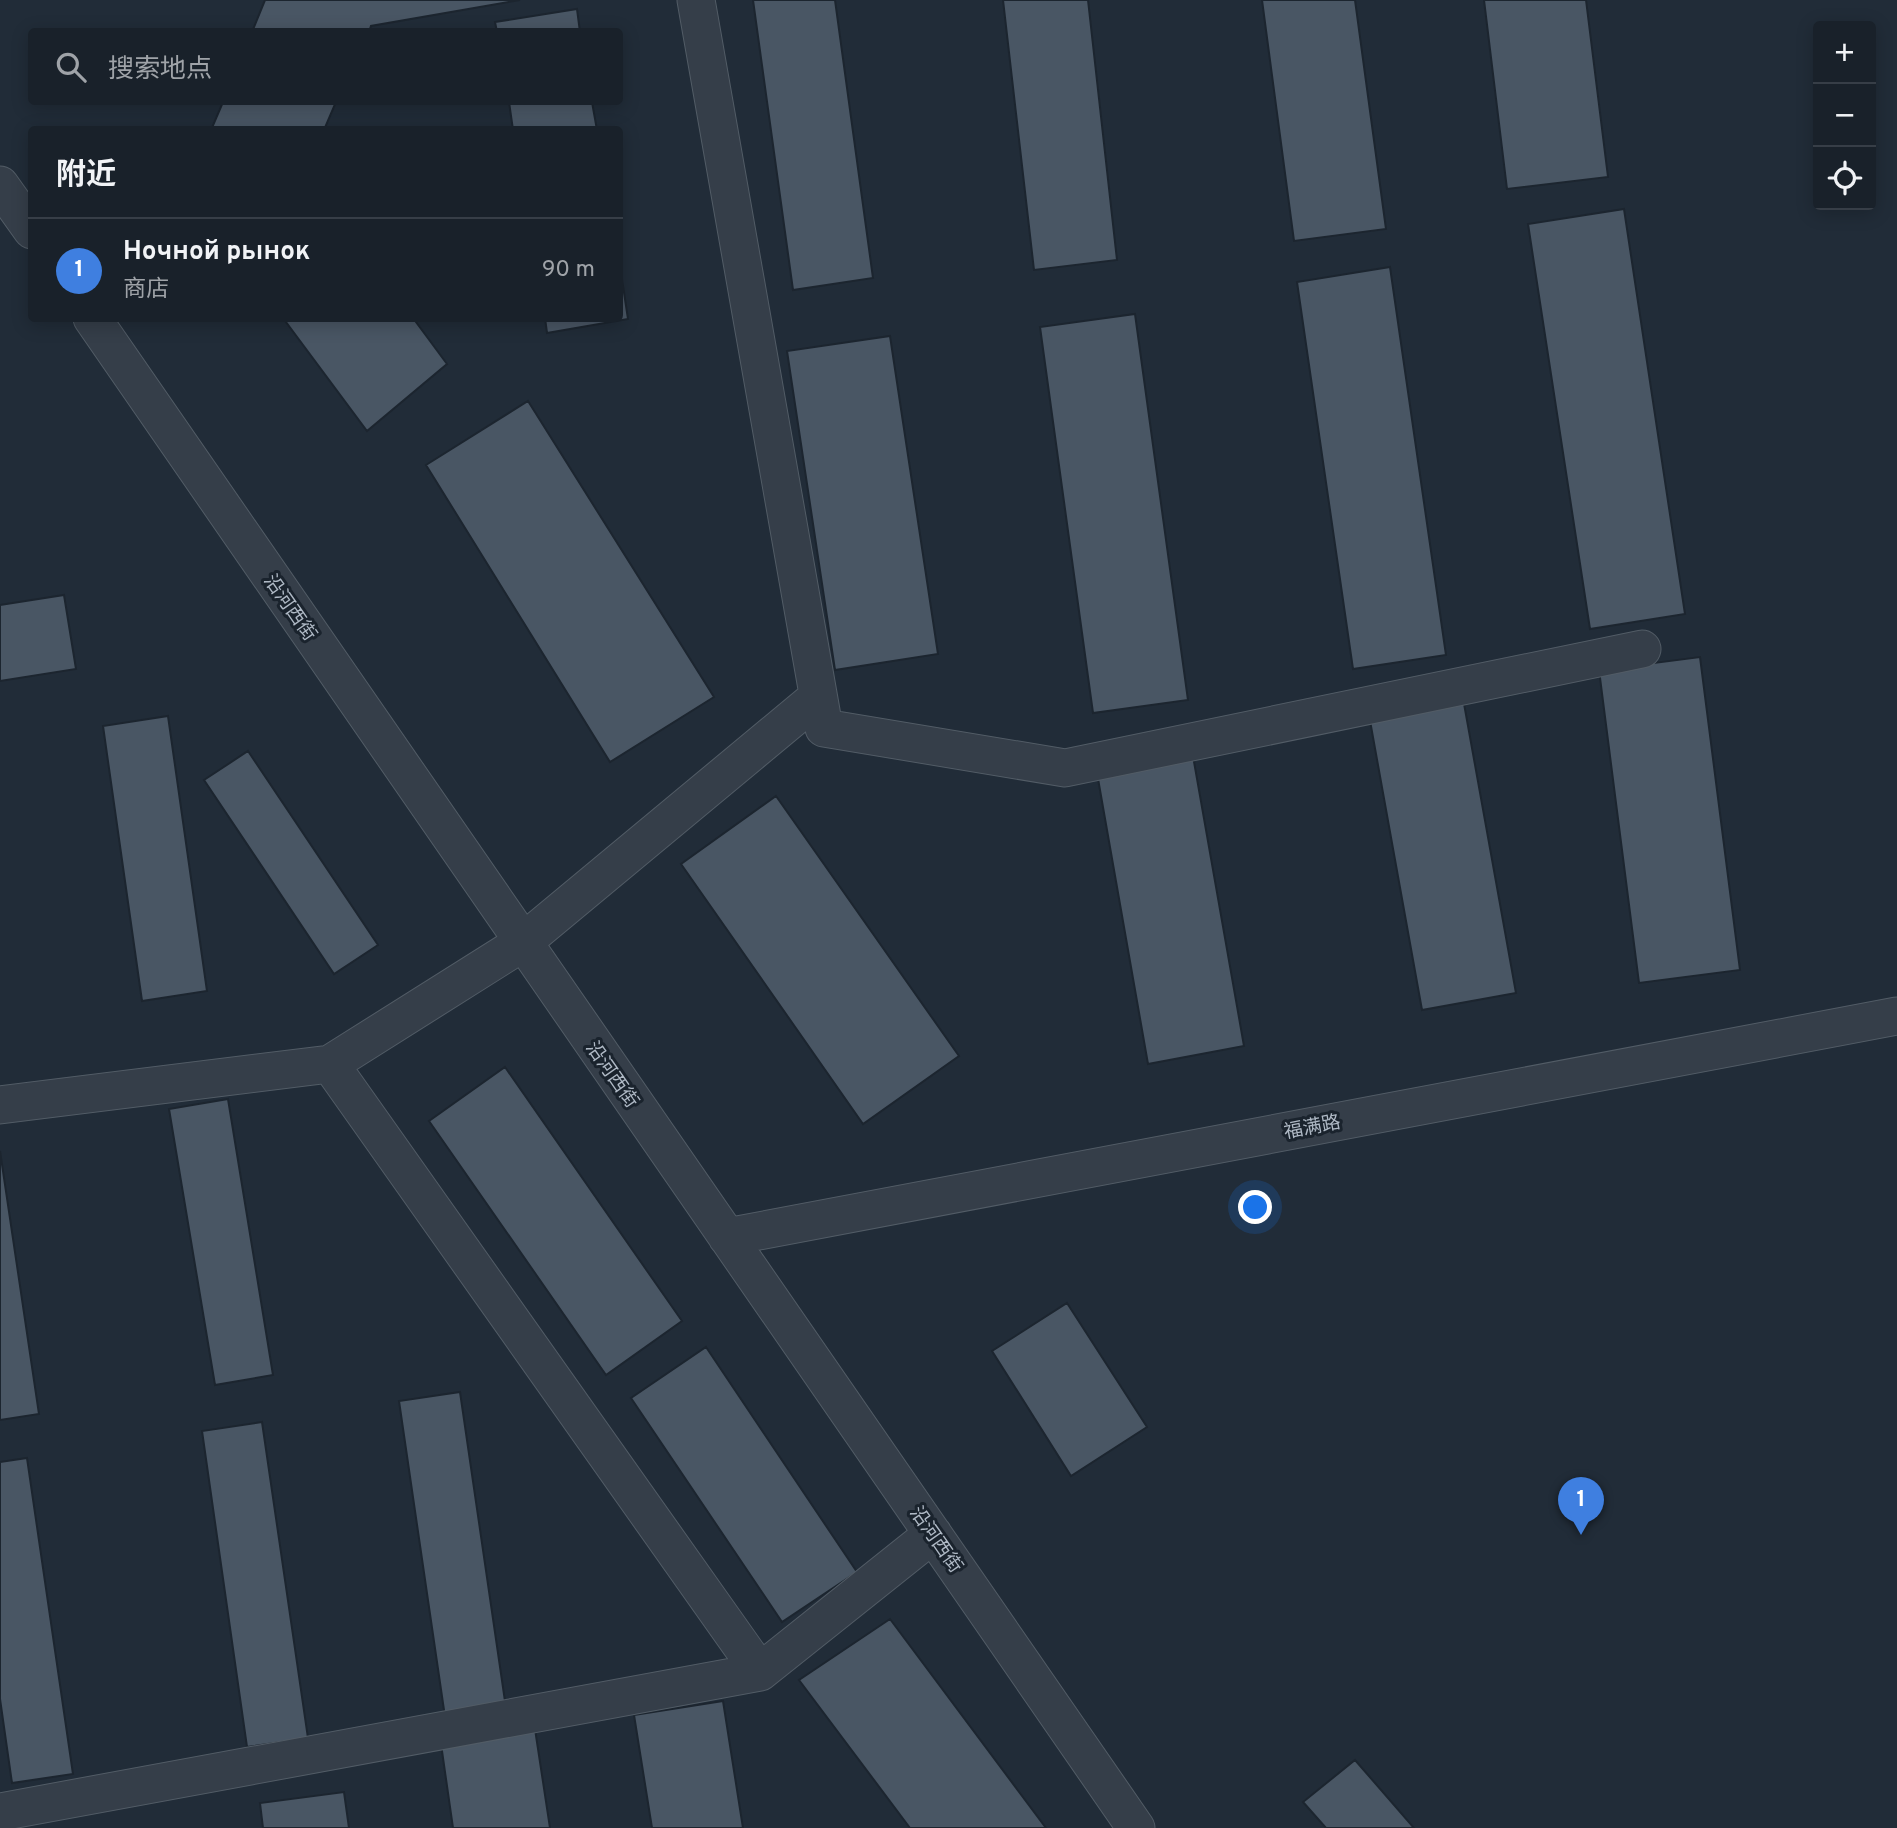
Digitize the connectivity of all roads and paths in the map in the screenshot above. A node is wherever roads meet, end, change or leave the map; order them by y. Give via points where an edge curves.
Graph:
1 (696, 0) edge
2 (0, 185) edge
3 (28, 224) edge
4 (95, 322) edge
5 (1642, 649) dead end
6 (818, 698) junction
7 (522, 943) junction
8 (1897, 1016) edge
9 (330, 1064) junction
10 (0, 1105) edge
11 (727, 1237) junction
12 (933, 1534) junction
13 (760, 1672) junction
14 (0, 1812) edge
15 (1136, 1828) edge

1 - 6 street
2 - 3 street
4 - 7 street, 沿河西街
5 - 6 street via 1065,768 824,728
6 - 7 street
7 - 9 street
7 - 11 street, 沿河西街
8 - 11 street, 福满路
9 - 10 street
9 - 13 street
11 - 12 street, 沿河西街
12 - 13 street
12 - 15 street, 沿河西街
13 - 14 street

